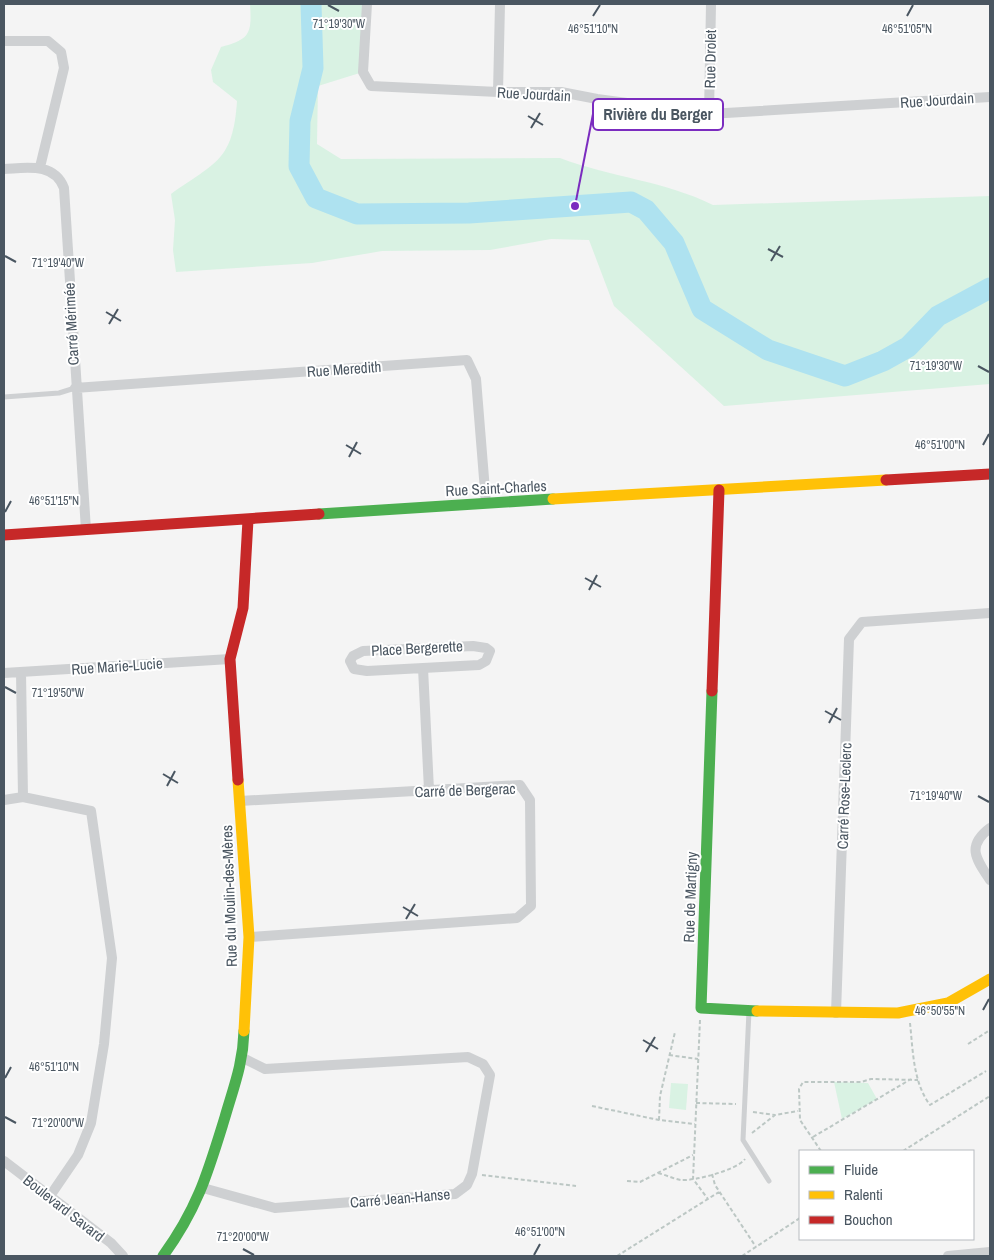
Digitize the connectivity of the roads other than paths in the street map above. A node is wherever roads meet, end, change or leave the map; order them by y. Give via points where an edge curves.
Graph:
1 (367, 4) edge
2 (500, 4) edge
3 (711, 4) edge
4 (4, 40) edge
5 (498, 92) junction
6 (990, 97) edge
7 (709, 114) junction
8 (40, 167) junction
9 (4, 170) edge
10 (75, 388) junction
11 (4, 397) edge
12 (990, 474) edge
13 (719, 490) junction
14 (486, 503) junction
15 (248, 520) junction
16 (86, 530) junction
17 (4, 535) edge
18 (990, 614) edge
19 (230, 659) junction
20 (423, 668) junction
21 (21, 672) junction
22 (4, 674) edge
23 (428, 790) junction
24 (23, 797) junction
25 (4, 800) edge
26 (240, 801) junction
27 (990, 828) edge
28 (990, 880) edge
29 (249, 937) junction
30 (990, 979) edge
31 (749, 1011) junction
32 (836, 1013) junction
33 (243, 1058) junction
34 (4, 1161) edge
35 (769, 1181) dead end
36 (203, 1188) junction
37 (50, 1196) junction
38 (990, 1252) edge
39 (123, 1256) edge
40 (163, 1256) edge
41 (954, 1256) edge

1 - 5 street, Rue Jourdain via 363,72 371,86
2 - 5 street
3 - 7 street, Rue Drolet
4 - 8 street via 48,41 61,52 64,68
5 - 7 street, Rue Jourdain via 560,92
6 - 7 street, Rue Jourdain
8 - 9 street
8 - 10 street, Carré Mérimée via 60,179 64,188
10 - 11 lane via 59,394
10 - 14 street, Rue Meredith via 467,360 476,379
10 - 16 street, Carré Mérimée
12 - 13 street, Rue Saint-Charles
13 - 14 street, Rue Saint-Charles
13 - 31 street, Rue de Martigny via 701,1008
14 - 15 street, Rue Saint-Charles
15 - 16 street, Rue Saint-Charles
15 - 19 street, Rue du Moulin-des-Mères via 240,634
16 - 17 street, Rue Saint-Charles
18 - 32 street, Carré Rose-Leclerc via 862,622 849,639
19 - 21 street, Rue Marie-Lucie
19 - 26 street, Rue du Moulin-des-Mères
20 - 20 street, Place Bergerette via 479,665 486,661 490,652 473,646 364,651 350,661 359,671
20 - 23 street, Place Bergerette
21 - 22 street, Rue Marie-Lucie
21 - 24 street
23 - 26 street, Carré de Bergerac
23 - 29 street, Carré de Bergerac via 520,785 530,800 532,906 517,918
24 - 25 street
24 - 37 street via 91,811 112,958 104,1044 90,1123 78,1155
26 - 29 street, Rue du Moulin-des-Mères
27 - 28 street via 975,846 976,859
29 - 33 street, Rue du Moulin-des-Mères
30 - 32 street, Rue de Martigny via 948,1003 908,1011
31 - 32 street, Rue de Martigny
31 - 35 lane via 743,1140
33 - 36 street, Rue du Moulin-des-Mères
33 - 36 street, Carré Jean-Hanse via 265,1069 468,1057 483,1064 490,1075 472,1174 467,1184 455,1194 275,1208
34 - 37 street, Boulevard Savard
36 - 40 street, Rue du Moulin-des-Mères via 184,1227
37 - 39 street, Boulevard Savard
38 - 41 street

